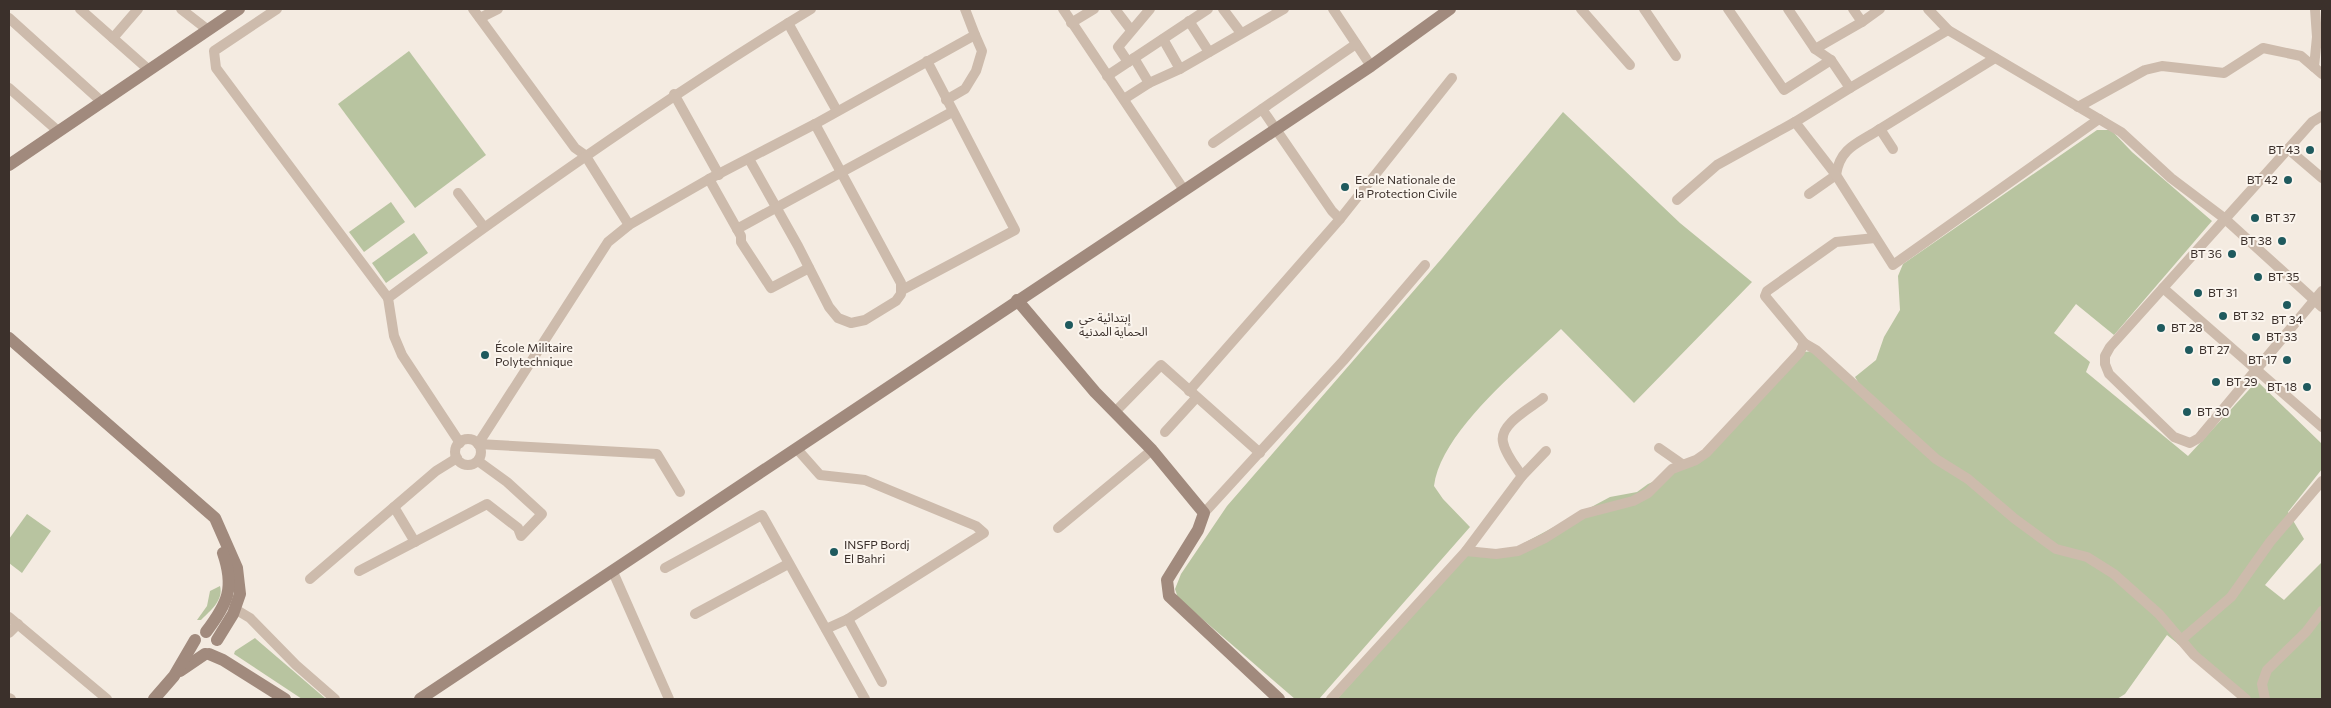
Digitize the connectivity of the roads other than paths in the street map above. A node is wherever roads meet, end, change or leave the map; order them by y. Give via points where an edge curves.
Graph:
1 (12, 9) edge
2 (80, 9) edge
3 (138, 9) edge
4 (181, 9) edge
5 (239, 9) edge
6 (277, 9) edge
7 (473, 9) edge
8 (498, 9) edge
9 (812, 9) edge
10 (965, 9) edge
11 (1063, 9) edge
12 (1094, 9) edge
13 (1116, 9) edge
14 (1150, 9) edge
15 (1208, 9) edge
16 (1223, 9) edge
17 (1284, 9) edge
18 (1333, 9) edge
19 (1450, 9) edge
20 (1581, 9) edge
21 (1644, 9) edge
22 (1728, 9) edge
23 (1788, 9) edge
24 (1853, 9) edge
25 (1880, 9) edge
26 (1928, 9) edge
27 (2315, 9) edge
28 (9, 12) edge
29 (1269, 12) edge
30 (9, 18) edge
31 (480, 18) junction
32 (1189, 22) junction
33 (1862, 22) junction
34 (788, 23) junction
35 (1071, 23) junction
36 (208, 30) junction
37 (1131, 30) junction
38 (1948, 30) junction
39 (1242, 33) junction
40 (975, 35) junction
41 (113, 38) junction
42 (1163, 39) junction
43 (1356, 44) junction
44 (1815, 49) junction
45 (1209, 52) junction
46 (1676, 56) dead end
47 (1995, 58) junction
48 (1131, 60) junction
49 (1831, 60) junction
50 (927, 61) junction
51 (1630, 65) dead end
52 (1371, 66) junction
53 (149, 70) junction
54 (1180, 70) junction
55 (2318, 71) edge
56 (1107, 76) junction
57 (1452, 78) dead end
58 (1149, 83) junction
59 (9, 88) edge
60 (1850, 88) junction
61 (674, 94) junction
62 (1124, 99) junction
63 (946, 100) junction
64 (101, 101) junction
65 (2078, 107) junction
66 (1262, 110) junction
67 (837, 111) junction
68 (952, 112) junction
69 (2322, 116) edge
70 (2100, 119) junction
71 (1795, 122) junction
72 (815, 124) junction
73 (1276, 129) junction
74 (1880, 129) junction
75 (58, 131) junction
76 (1213, 143) dead end
77 (2288, 148) junction
78 (1893, 150) dead end
79 (585, 155) junction
80 (749, 159) junction
81 (11, 160) edge
82 (842, 174) junction
83 (1836, 175) junction
84 (714, 177) junction
85 (2322, 178) edge
86 (1184, 190) junction
87 (458, 193) dead end
88 (1809, 194) dead end
89 (1677, 200) dead end
90 (777, 208) junction
91 (2224, 218) junction
92 (1340, 219) junction
93 (629, 225) junction
94 (484, 227) junction
95 (737, 229) junction
96 (1875, 238) junction
97 (1425, 265) dead end
98 (809, 268) junction
99 (2163, 288) junction
100 (902, 290) junction
101 (2322, 291) edge
102 (388, 298) junction
103 (2314, 299) junction
104 (1017, 300) junction
105 (2322, 307) edge
106 (9, 338) edge
107 (1804, 343) junction
108 (2257, 368) junction
109 (1192, 395) junction
110 (1543, 398) dead end
111 (1115, 412) junction
112 (2322, 427) edge
113 (1165, 432) dead end
114 (460, 443) junction
115 (478, 444) junction
116 (1659, 448) dead end
117 (797, 449) junction
118 (1152, 450) junction
119 (1546, 451) dead end
120 (1260, 453) junction
121 (457, 458) junction
122 (478, 461) junction
123 (1682, 464) junction
124 (1522, 476) junction
125 (2322, 481) edge
126 (680, 492) dead end
127 (189, 495) junction
128 (394, 507) junction
129 (1204, 512) junction
130 (1058, 528) dead end
131 (414, 542) junction
132 (1466, 551) junction
133 (788, 564) junction
134 (664, 568) dead end
135 (359, 571) dead end
136 (614, 572) junction
137 (310, 579) dead end
138 (236, 609) junction
139 (2322, 611) edge
140 (696, 614) dead end
141 (9, 617) edge
142 (848, 619) junction
143 (18, 624) junction
144 (826, 629) junction
145 (206, 632) junction
146 (9, 633) edge
147 (195, 640) junction
148 (2181, 640) junction
149 (212, 648) junction
150 (174, 676) junction
151 (882, 682) dead end
152 (107, 699) edge
153 (154, 699) edge
154 (285, 699) edge
155 (335, 699) edge
156 (420, 699) edge
157 (669, 699) edge
158 (865, 699) edge
159 (1278, 699) edge
160 (1330, 699) edge
161 (2246, 699) edge
162 (2265, 699) edge

1 - 28 street
2 - 41 street
3 - 41 street
4 - 36 street
5 - 36 main road
6 - 102 street via 214,51 216,68
7 - 31 street
8 - 31 street
9 - 34 street
10 - 40 street
11 - 35 street
12 - 35 street
13 - 37 street
14 - 37 street
15 - 32 street
16 - 39 street
17 - 29 street
18 - 43 street
19 - 52 main road
20 - 51 street
21 - 46 street
22 - 49 street via 1784,90
23 - 44 street
24 - 33 street
25 - 33 street
26 - 38 street
27 - 55 street
29 - 39 street
30 - 64 street
31 - 79 street via 575,148
32 - 42 street
32 - 45 street
33 - 44 street
34 - 61 street
34 - 67 street
35 - 56 street
36 - 53 main road
37 - 48 street via 1118,47
38 - 47 street
38 - 60 street
39 - 45 street
40 - 50 street
40 - 63 street via 982,51 976,71 965,89
41 - 53 street
42 - 48 street
42 - 54 street
43 - 52 street
43 - 66 street
44 - 49 street
45 - 54 street
47 - 65 street
47 - 74 street
48 - 56 street
48 - 58 street
49 - 60 street
50 - 63 street
50 - 67 street
52 - 73 main road
53 - 64 main road
54 - 58 street
55 - 65 street via 2301,56 2263,48 2224,73 2162,66 2145,70
56 - 62 street
57 - 92 street
58 - 62 street
59 - 75 street
60 - 71 street
61 - 79 street
61 - 84 street
62 - 86 street
63 - 68 street
64 - 75 main road
65 - 70 street
66 - 73 street
66 - 76 street
67 - 72 street
68 - 82 street
68 - 100 street via 1015,230
69 - 77 street
70 - 91 street via 2121,132 2171,178
70 - 96 street via 1893,265
71 - 83 street
71 - 89 street via 1717,165
72 - 80 street
72 - 82 street
73 - 86 main road
73 - 92 street
74 - 78 street
74 - 83 street via 1843,152
75 - 81 main road
77 - 85 street
77 - 91 street
79 - 93 street
79 - 94 street
80 - 84 street
80 - 90 street
82 - 90 street
82 - 100 street via 899,277
83 - 88 street
83 - 96 street
84 - 93 street
84 - 95 street
86 - 104 main road
87 - 94 street
90 - 95 street
90 - 98 street
91 - 99 street
91 - 103 street
92 - 109 street
93 - 115 street via 608,242
94 - 102 street
95 - 98 street via 741,242 769,288
96 - 107 street via 1836,242 1768,291 1765,296
97 - 120 street
98 - 100 street via 832,314 844,322 865,320 894,303
99 - 108 street
99 - 108 street via 2110,347 2105,364 2117,382 2174,437 2190,443 2199,438
101 - 103 street
102 - 114 street via 394,336 402,355
103 - 105 street
103 - 108 street
104 - 111 main road
104 - 117 main road
106 - 127 main road
107 - 123 street via 1800,352 1706,453
107 - 148 street via 1816,350 1936,459 1968,479 2056,550 2087,557 2114,574
108 - 112 street
109 - 111 street via 1161,365
109 - 113 street
109 - 120 street
110 - 124 street via 1509,425 1503,435 1503,442
111 - 118 main road
114 - 115 street via 469,440
114 - 121 street via 456,450
115 - 122 street via 481,454
115 - 126 street via 657,454
116 - 123 street
117 - 136 main road
117 - 142 street via 820,475 866,480 976,526 984,533
118 - 129 main road
118 - 130 street
119 - 124 street
120 - 129 street
121 - 122 street via 467,465
121 - 128 street via 436,470
122 - 131 street via 542,514 521,536 518,528 487,504
123 - 132 street via 1633,501 1583,514 1518,551 1496,554
124 - 132 street
125 - 148 street via 2270,542 2231,597
127 - 138 main road via 215,518 225,537 239,576 240,594
127 - 145 main road via 216,531 228,573 225,603
128 - 131 street
128 - 137 street
129 - 159 main road via 1198,530 1167,580 1169,596
131 - 135 street
132 - 160 street
133 - 134 street via 762,514
133 - 140 street
133 - 144 street
136 - 156 main road
136 - 157 street
138 - 149 main road
138 - 155 street via 250,618
139 - 162 street via 2268,670 2262,684
141 - 143 street
142 - 144 street
142 - 151 street
143 - 146 street
143 - 152 street
144 - 158 street
145 - 147 main road
145 - 149 main road via 212,634
147 - 149 main road via 196,648
147 - 150 main road
148 - 161 street
149 - 150 main road
149 - 154 main road via 223,660
150 - 153 main road

